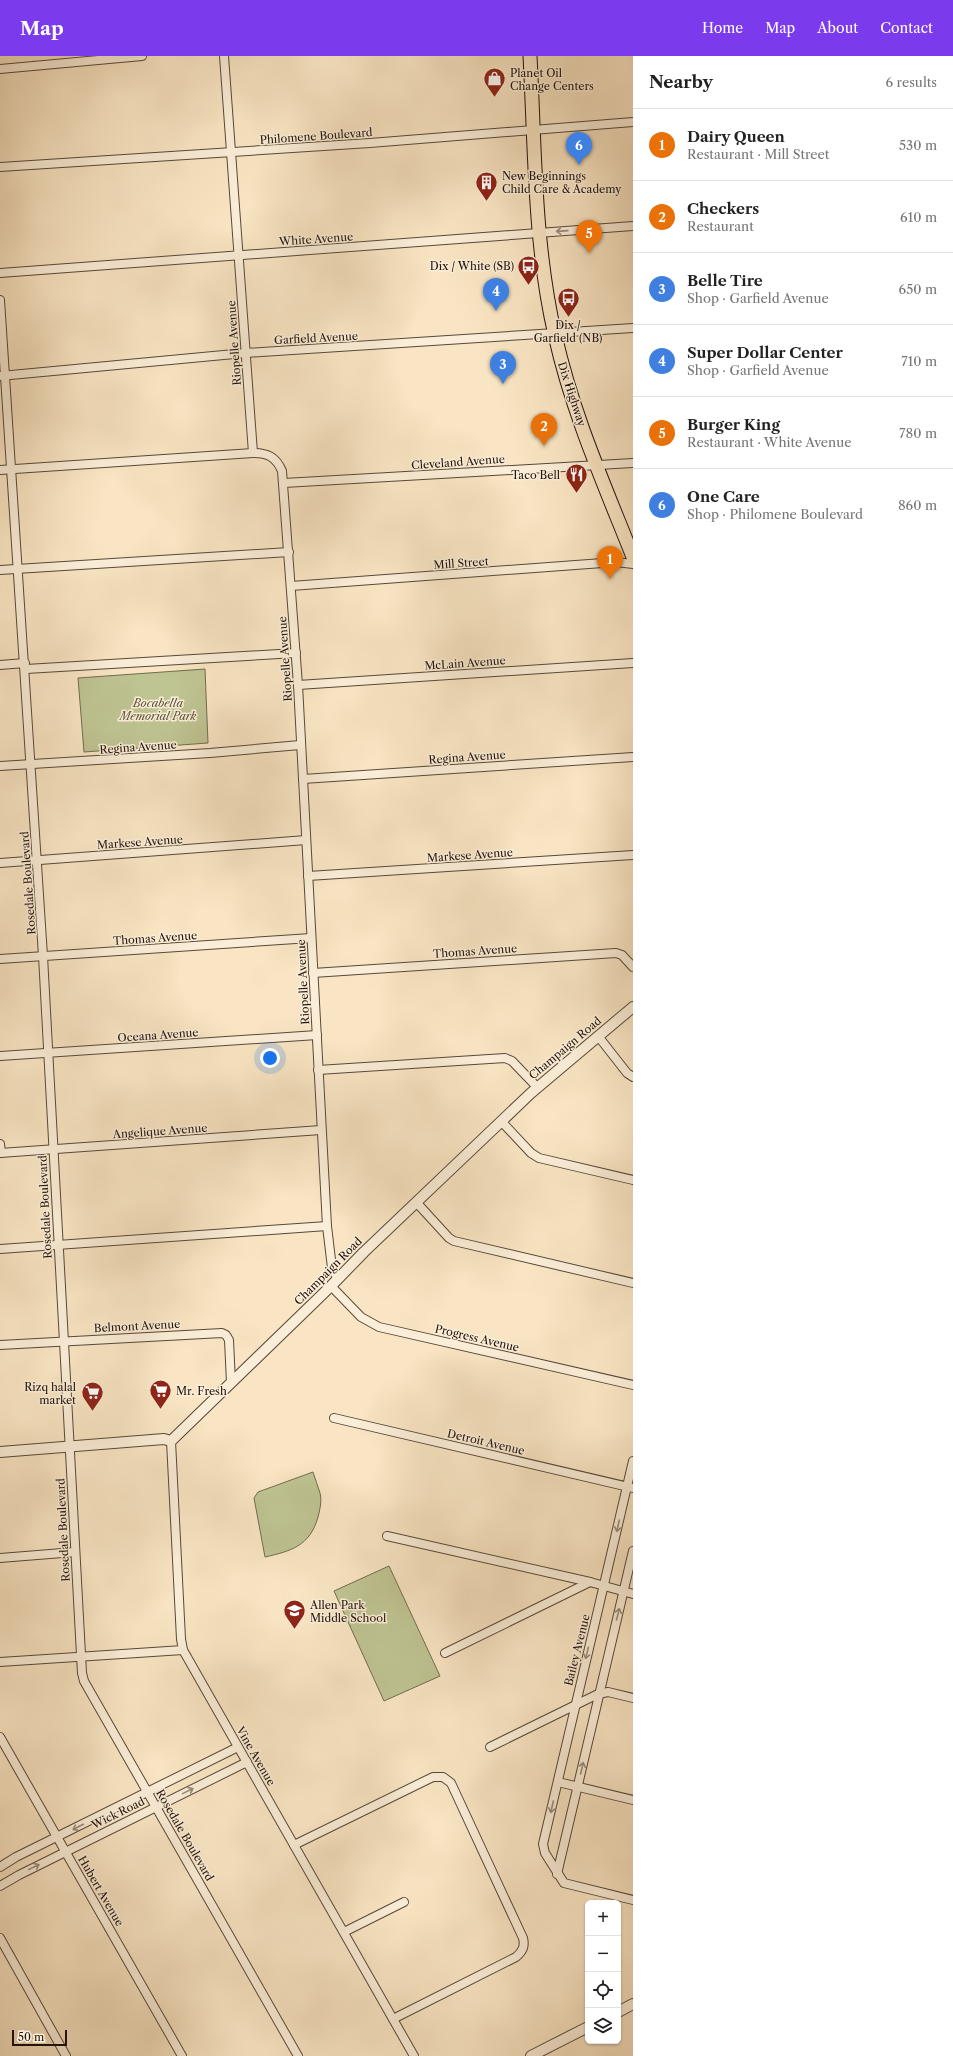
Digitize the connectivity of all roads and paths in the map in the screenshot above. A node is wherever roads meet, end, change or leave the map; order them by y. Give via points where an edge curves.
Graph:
1 (142, 56) edge
2 (224, 56) edge
3 (530, 56) edge
4 (0, 69) edge
5 (633, 122) edge
6 (534, 129) junction
7 (231, 152) junction
8 (0, 167) edge
9 (633, 226) edge
10 (540, 233) junction
11 (238, 256) junction
12 (0, 273) edge
13 (0, 300) edge
14 (633, 328) edge
15 (554, 334) junction
16 (245, 353) junction
17 (2, 375) edge
18 (253, 453) junction
19 (633, 462) edge
20 (597, 465) junction
21 (12, 469) junction
22 (0, 470) edge
23 (284, 483) junction
24 (288, 552) junction
25 (633, 557) edge
26 (633, 564) edge
27 (18, 569) junction
28 (0, 570) edge
29 (291, 586) junction
30 (296, 653) junction
31 (633, 663) edge
32 (0, 666) edge
33 (25, 666) junction
34 (298, 685) junction
35 (300, 745) junction
36 (633, 756) edge
37 (32, 765) junction
38 (0, 766) edge
39 (303, 779) junction
40 (306, 840) junction
41 (633, 855) edge
42 (37, 860) junction
43 (0, 863) edge
44 (308, 876) junction
45 (311, 938) junction
46 (43, 956) junction
47 (0, 959) edge
48 (633, 968) edge
49 (313, 973) junction
50 (633, 1007) edge
51 (317, 1035) junction
52 (598, 1036) junction
53 (48, 1052) junction
54 (0, 1056) edge
55 (318, 1070) junction
56 (633, 1077) edge
57 (537, 1087) junction
58 (501, 1121) junction
59 (322, 1130) junction
60 (53, 1149) junction
61 (0, 1150) edge
62 (633, 1180) edge
63 (416, 1202) junction
64 (327, 1226) junction
65 (58, 1245) junction
66 (0, 1249) edge
67 (334, 1282) junction
68 (633, 1283) edge
69 (64, 1342) junction
70 (0, 1345) edge
71 (231, 1382) junction
72 (633, 1385) edge
73 (334, 1418) dead end
74 (171, 1441) junction
75 (70, 1446) junction
76 (0, 1452) edge
77 (633, 1461) edge
78 (630, 1487) edge
79 (387, 1536) dead end
80 (633, 1551) edge
81 (75, 1552) junction
82 (0, 1558) edge
83 (590, 1582) junction
84 (604, 1586) junction
85 (623, 1592) junction
86 (633, 1594) edge
87 (183, 1650) junction
88 (445, 1653) dead end
89 (81, 1655) junction
90 (0, 1662) edge
91 (598, 1694) junction
92 (633, 1698) edge
93 (574, 1706) junction
94 (0, 1737) edge
95 (238, 1747) junction
96 (490, 1747) dead end
97 (247, 1762) junction
98 (558, 1782) junction
99 (578, 1787) junction
100 (148, 1792) junction
101 (633, 1800) edge
102 (156, 1806) junction
103 (57, 1837) junction
104 (294, 1845) junction
105 (65, 1852) junction
106 (0, 1867) edge
107 (557, 1874) junction
108 (0, 1886) edge
109 (633, 1900) edge
110 (404, 1902) dead end
111 (344, 1932) junction
112 (0, 1938) edge
113 (633, 2004) edge
114 (621, 2010) edge
115 (393, 2019) junction
116 (585, 2029) edge
117 (66, 2056) edge
118 (182, 2056) edge
119 (298, 2056) edge
120 (414, 2056) edge
121 (531, 2056) edge

1 - 4 street
2 - 7 street, Riopelle Avenue
3 - 6 main road, Dix Highway
5 - 6 street, Philomene Boulevard
6 - 7 street, Philomene Boulevard
6 - 10 main road, Dix Highway
7 - 8 street, Philomene Boulevard
7 - 11 street, Riopelle Avenue
9 -> 10 street, White Avenue
10 - 11 street, White Avenue
10 - 15 main road, Dix Highway via 544,282
11 - 12 street, White Avenue
11 - 16 street, Riopelle Avenue
13 - 17 street, Rosedale Boulevard
14 - 15 street, Garfield Avenue
15 - 16 street, Garfield Avenue
15 - 20 main road, Dix Highway via 571,396
16 - 17 street, Garfield Avenue
16 - 18 street, Riopelle Avenue
17 - 21 street, Rosedale Boulevard
18 - 21 street
18 - 23 street, Riopelle Avenue via 268,455 277,461
19 - 20 street, Cleveland Avenue
20 - 23 street, Cleveland Avenue
20 - 25 main road, Dix Highway
21 - 22 street
21 - 27 street, Rosedale Boulevard
23 - 24 street, Riopelle Avenue
24 - 27 street
24 - 29 street, Riopelle Avenue
26 - 29 street, Mill Street via 616,562
27 - 28 street
27 - 33 street, Rosedale Boulevard
29 - 30 street, Riopelle Avenue
30 - 33 street
30 - 34 street, Riopelle Avenue
31 - 34 street, McLain Avenue
32 - 33 street
33 - 37 street, Rosedale Boulevard
34 - 35 street, Riopelle Avenue
35 - 37 street, Regina Avenue
35 - 39 street, Riopelle Avenue
36 - 39 street, Regina Avenue
37 - 38 street, Regina Avenue
37 - 42 street, Rosedale Boulevard
39 - 40 street, Riopelle Avenue
40 - 42 street, Markese Avenue
40 - 44 street, Riopelle Avenue
41 - 44 street, Markese Avenue
42 - 43 street, Markese Avenue
42 - 46 street, Rosedale Boulevard
44 - 45 street, Riopelle Avenue
45 - 46 street, Thomas Avenue
45 - 49 street, Riopelle Avenue
46 - 47 street, Thomas Avenue
46 - 53 street, Rosedale Boulevard
48 - 49 street, Thomas Avenue via 622,955 616,953
49 - 51 street, Riopelle Avenue
50 - 52 street, Champaign Road
51 - 53 street, Oceana Avenue
51 - 55 street, Riopelle Avenue
52 - 56 street
52 - 57 street, Champaign Road
53 - 54 street, Oceana Avenue
53 - 60 street, Rosedale Boulevard
55 - 57 street via 505,1058 512,1061
55 - 59 street, Riopelle Avenue
57 - 58 street, Champaign Road
58 - 62 street via 539,1158
58 - 63 street, Champaign Road
59 - 60 street, Angelique Avenue
59 - 64 street, Riopelle Avenue
60 - 61 street, Angelique Avenue
60 - 65 street, Rosedale Boulevard
63 - 67 street, Champaign Road
63 - 68 street via 454,1242
64 - 65 street
64 - 67 street, Riopelle Avenue
65 - 66 street
65 - 69 street, Rosedale Boulevard
67 - 71 street, Champaign Road
67 - 72 street, Progress Avenue via 361,1317 379,1327
69 - 70 street, Belmont Avenue
69 - 71 street, Belmont Avenue via 222,1333 229,1340
69 - 75 street, Rosedale Boulevard
71 - 74 street, Champaign Road
73 - 78 street, Detroit Avenue
74 - 75 street via 164,1439
74 - 87 street, Vine Avenue
75 - 76 street
75 - 81 street, Rosedale Boulevard
77 - 78 street, Bailey Avenue
78 -> 84 street, Bailey Avenue
79 - 83 street
80 - 85 street
81 - 82 street
81 - 89 street, Rosedale Boulevard
83 - 84 street
83 - 88 street
84 - 85 street
84 -> 93 street, Bailey Avenue
85 - 86 street
91 -> 85 street
87 - 89 street
87 - 95 street, Vine Avenue
89 - 90 street
89 - 100 street, Rosedale Boulevard via 84,1681
91 - 92 street via 608,1692
91 - 93 street
99 -> 91 street
93 - 96 street
93 - 98 street, Bailey Avenue
94 - 103 street, Hubert Avenue
95 - 97 street, Vine Avenue
95 - 100 street, Wick Road
102 -> 97 street, Wick Road
97 - 104 street, Vine Avenue
98 - 99 street
98 -> 107 street, Bailey Avenue via 543,1844
99 - 101 street
99 - 107 street
100 - 102 street, Rosedale Boulevard
100 -> 103 street, Wick Road
102 - 105 street, Wick Road
102 - 119 street, Rosedale Boulevard
103 - 105 street, Hubert Avenue
103 - 106 street, Wick Road
104 - 111 street, Vine Avenue
104 - 115 street via 433,1777 443,1777 451,1783 523,1938 523,1948 516,1957
108 -> 105 street, Wick Road
105 - 118 street, Hubert Avenue
107 - 109 street via 561,1881 567,1884
110 - 111 street
111 - 115 street, Vine Avenue
112 - 117 street
113 - 114 street
115 - 120 street, Vine Avenue
116 - 121 street

